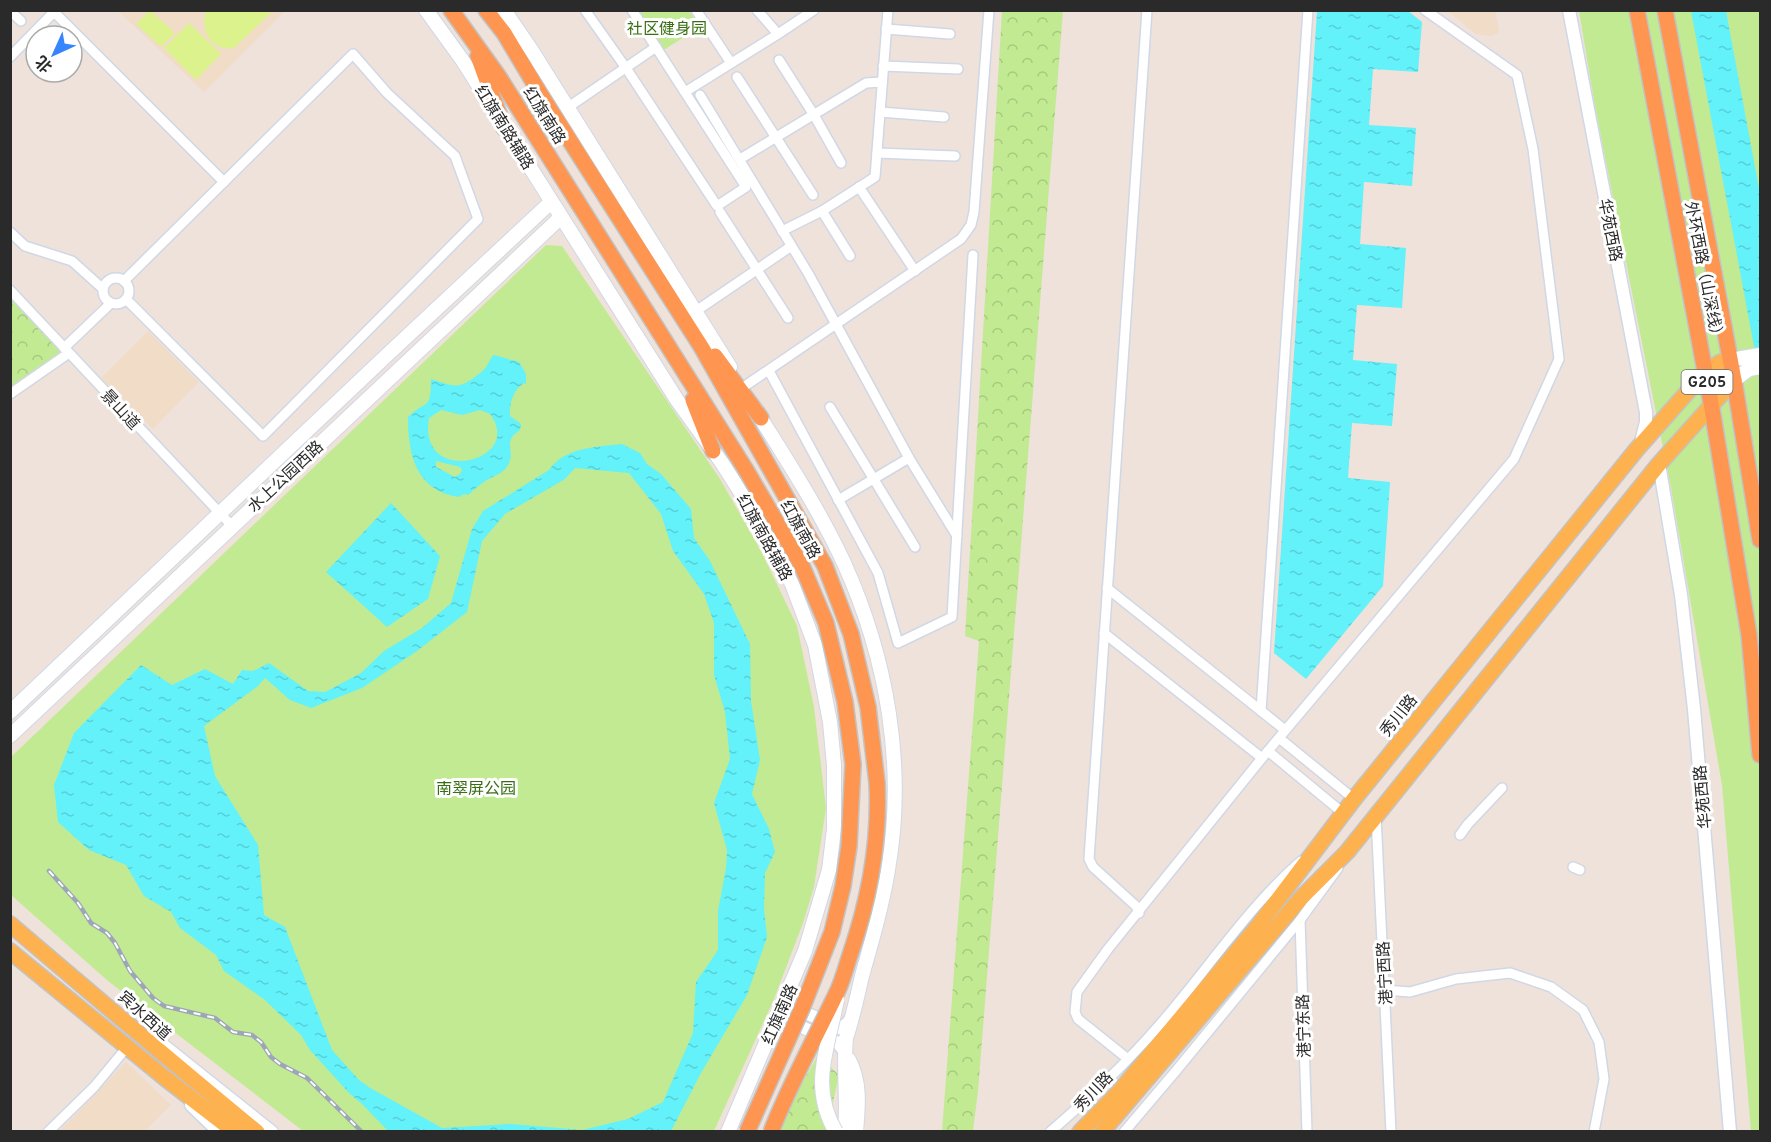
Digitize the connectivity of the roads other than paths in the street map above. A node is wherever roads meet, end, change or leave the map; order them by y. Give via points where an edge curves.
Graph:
1 (426, 10) edge
2 (451, 10) edge
3 (486, 10) edge
4 (504, 10) edge
5 (585, 10) edge
6 (632, 10) edge
7 (696, 10) edge
8 (757, 10) edge
9 (814, 10) edge
10 (888, 10) edge
11 (989, 10) edge
12 (1147, 10) edge
13 (1308, 10) edge
14 (1425, 10) edge
15 (1571, 10) edge
16 (1637, 10) edge
17 (1665, 10) edge
18 (10, 11) edge
19 (55, 11) edge
20 (21, 21) dead end
21 (886, 28) junction
22 (469, 33) junction
23 (778, 34) junction
24 (950, 34) dead end
25 (656, 47) junction
26 (10, 57) edge
27 (779, 60) dead end
28 (731, 63) junction
29 (884, 66) junction
30 (626, 68) junction
31 (958, 69) dead end
32 (737, 77) dead end
33 (882, 82) junction
34 (685, 92) junction
35 (700, 95) dead end
36 (567, 108) junction
37 (880, 112) junction
38 (814, 115) junction
39 (944, 117) dead end
40 (504, 128) junction
41 (777, 138) junction
42 (877, 153) junction
43 (955, 156) dead end
44 (740, 159) junction
45 (841, 163) dead end
46 (224, 182) junction
47 (859, 187) junction
48 (813, 195) dead end
49 (551, 202) junction
50 (822, 211) junction
51 (720, 212) dead end
52 (561, 217) junction
53 (782, 231) junction
54 (10, 232) edge
55 (790, 247) junction
56 (972, 255) dead end
57 (850, 256) dead end
58 (757, 270) junction
59 (915, 271) junction
60 (124, 281) junction
61 (102, 288) junction
62 (10, 290) edge
63 (126, 299) junction
64 (110, 304) junction
65 (696, 311) junction
66 (788, 318) dead end
67 (836, 325) junction
68 (702, 348) junction
69 (67, 350) junction
70 (675, 359) junction
71 (1730, 360) junction
72 (1756, 362) edge
73 (768, 371) junction
74 (1706, 371) junction
75 (1734, 380) junction
76 (742, 388) junction
77 (10, 394) edge
78 (1711, 403) junction
79 (830, 407) dead end
80 (761, 418) junction
81 (1660, 421) junction
82 (1674, 445) junction
83 (1637, 449) junction
84 (713, 451) junction
85 (909, 458) junction
86 (1659, 464) junction
87 (874, 478) junction
88 (838, 500) junction
89 (219, 514) junction
90 (232, 526) junction
91 (957, 537) junction
92 (1761, 540) edge
93 (915, 547) dead end
94 (1107, 588) junction
95 (1104, 633) junction
96 (1261, 711) junction
97 (10, 712) edge
98 (1282, 734) junction
99 (10, 736) edge
100 (1265, 754) junction
101 (1761, 755) edge
102 (1502, 788) dead end
103 (1354, 799) junction
104 (1343, 813) junction
105 (1376, 815) junction
106 (1460, 835) dead end
107 (1318, 845) junction
108 (1347, 852) junction
109 (1139, 913) junction
110 (1300, 920) junction
111 (10, 924) edge
112 (10, 951) edge
113 (790, 988) junction
114 (839, 988) junction
115 (1385, 990) junction
116 (110, 1007) junction
117 (855, 1012) junction
118 (773, 1028) junction
119 (128, 1046) junction
120 (845, 1052) junction
121 (1128, 1059) junction
122 (165, 1078) junction
123 (1080, 1130) edge
124 (48, 1131) edge
125 (219, 1131) edge
126 (235, 1131) edge
127 (257, 1131) edge
128 (272, 1131) edge
129 (728, 1131) edge
130 (747, 1131) edge
131 (771, 1131) edge
132 (836, 1131) edge
133 (845, 1131) edge
134 (856, 1131) edge
135 (1050, 1131) edge
136 (1102, 1131) edge
137 (1124, 1131) edge
138 (1307, 1131) edge
139 (1390, 1131) edge
140 (1594, 1131) edge
141 (1730, 1131) edge

1 - 40 main road, 红旗南路辅路 via 464,61
2 - 22 highway, 红旗南路
3 - 68 highway, 红旗南路
4 - 36 main road
5 - 30 street
6 - 25 street
7 - 28 street
8 - 23 street
9 - 23 street
10 - 21 street
11 - 59 street via 971,225 961,239
12 - 94 street
13 - 96 street
14 - 98 street via 1517,75 1533,149 1559,359 1514,459
15 - 81 street, 华苑西路 via 1650,411 1654,420
15 - 83 street, 华苑西路 via 1646,412
16 - 74 highway, 外环西路（山深线） / G205
17 - 71 highway, 外环西路（山深线） / G205
18 - 20 street
19 - 26 street
19 - 46 street
21 - 24 street
21 - 29 street
22 - 40 highway
22 - 70 highway, 红旗南路
23 - 28 street
25 - 30 street
25 - 34 street
27 - 38 street
28 - 34 street
29 - 31 street
29 - 33 street
30 - 34 street via 717,206 746,187
30 - 36 street
32 - 41 street
33 - 37 street
33 - 38 street via 866,83
35 - 44 street
36 - 65 main road
37 - 39 street
37 - 42 street
38 - 41 street
38 - 45 street
40 - 49 main road, 红旗南路辅路
41 - 44 street
41 - 48 street
42 - 43 street
42 - 47 street via 875,177
44 - 53 street
46 - 60 street
46 - 63 street via 353,54 387,93 455,156 478,219 262,436
47 - 50 street
47 - 59 street
49 - 52 main road, 红旗南路辅路
49 - 89 main road, 水上公园西路
50 - 53 street
50 - 57 street
51 - 58 street
52 - 84 main road, 红旗南路辅路
52 - 90 main road, 水上公园西路
53 - 55 street
54 - 61 street via 25,246 72,261
55 - 58 street
55 - 67 street
56 - 91 street
58 - 65 street
58 - 66 street
59 - 67 street
60 - 61 street via 111,279
60 - 63 street via 129,288
61 - 64 street
62 - 69 street, 景山道
63 - 64 street
64 - 69 street
65 - 76 main road
67 - 73 street
67 - 85 street
68 - 80 highway via 715,356
68 - 114 highway, 红旗南路, bridge via 825,566 851,634 868,707 877,783 876,841 866,901
69 - 77 street
69 - 89 street, 景山道
70 - 84 highway
70 - 130 highway, 红旗南路, bridge via 802,566 826,623 845,702 853,764 849,846 832,932
71 - 72 main road, 秀川路
71 - 74 main road, 秀川路
71 - 75 highway, 外环西路（山深线） / G205
72 - 75 main road, 秀川路
73 - 76 street
73 - 88 street
74 - 78 highway, 外环西路（山深线） / G205
74 - 81 main road, 秀川路
75 - 78 main road, 秀川路
75 - 92 highway, 外环西路（山深线） / G205
76 - 80 main road
78 - 82 main road, 秀川路
78 - 101 highway, 外环西路（山深线） / G205 via 1749,636
79 - 87 street
80 - 117 main road via 844,564 867,625 889,709 895,769 894,825
81 - 82 main road via 1679,410 1686,413 1687,422
81 - 83 main road, 秀川路
82 - 86 main road, 秀川路
83 - 103 main road, 秀川路
84 - 113 main road, 红旗南路辅路 via 757,518 792,584 815,645 830,722 835,810 829,870 806,951
85 - 87 street
85 - 91 street
86 - 105 main road, 秀川路
86 - 141 street, 华苑西路 via 1681,595 1694,709
87 - 88 street
87 - 93 street
88 - 91 street via 878,573 898,643 952,617
89 - 90 street, 景山道
89 - 97 main road, 水上公园西路
90 - 99 main road, 水上公园西路
94 - 95 street
94 - 96 street
95 - 100 street
95 - 109 street via 1089,859
96 - 98 street
98 - 100 street
98 - 103 street
100 - 104 street
100 - 109 street
102 - 106 street
103 - 104 main road, 秀川路
104 - 107 main road, 秀川路
105 - 108 main road, 秀川路
105 - 115 street, 港宁西路
107 - 121 street via 1284,875
107 - 123 main road, 秀川路 via 1282,897 1119,1092
108 - 110 street
108 - 136 main road, 秀川路 via 1301,898
109 - 121 street via 1077,992 1074,1004 1078,1019
110 - 137 street
110 - 138 street, 港宁东路
111 - 116 main road, 宾水西道
112 - 119 main road, 宾水西道
113 - 117 street via 795,1003 808,1014 840,1028
113 - 118 main road, 红旗南路辅路
114 - 131 highway, 红旗南路, bridge
114 - 132 main road, bridge via 820,1084 825,1110
115 - 139 street, 港宁西路
115 - 140 street via 1410,992 1456,979 1510,973 1551,987 1583,1010 1599,1042 1604,1079
116 - 127 main road, 宾水西道
116 - 128 street
117 - 120 main road
118 - 120 street via 788,1021 838,1043
118 - 129 main road, 红旗南路辅路
119 - 122 main road, 宾水西道
119 - 124 street via 94,1087
120 - 133 main road
120 - 134 main road via 855,1071 859,1095
121 - 135 street
122 - 125 street
122 - 126 main road, 宾水西道

